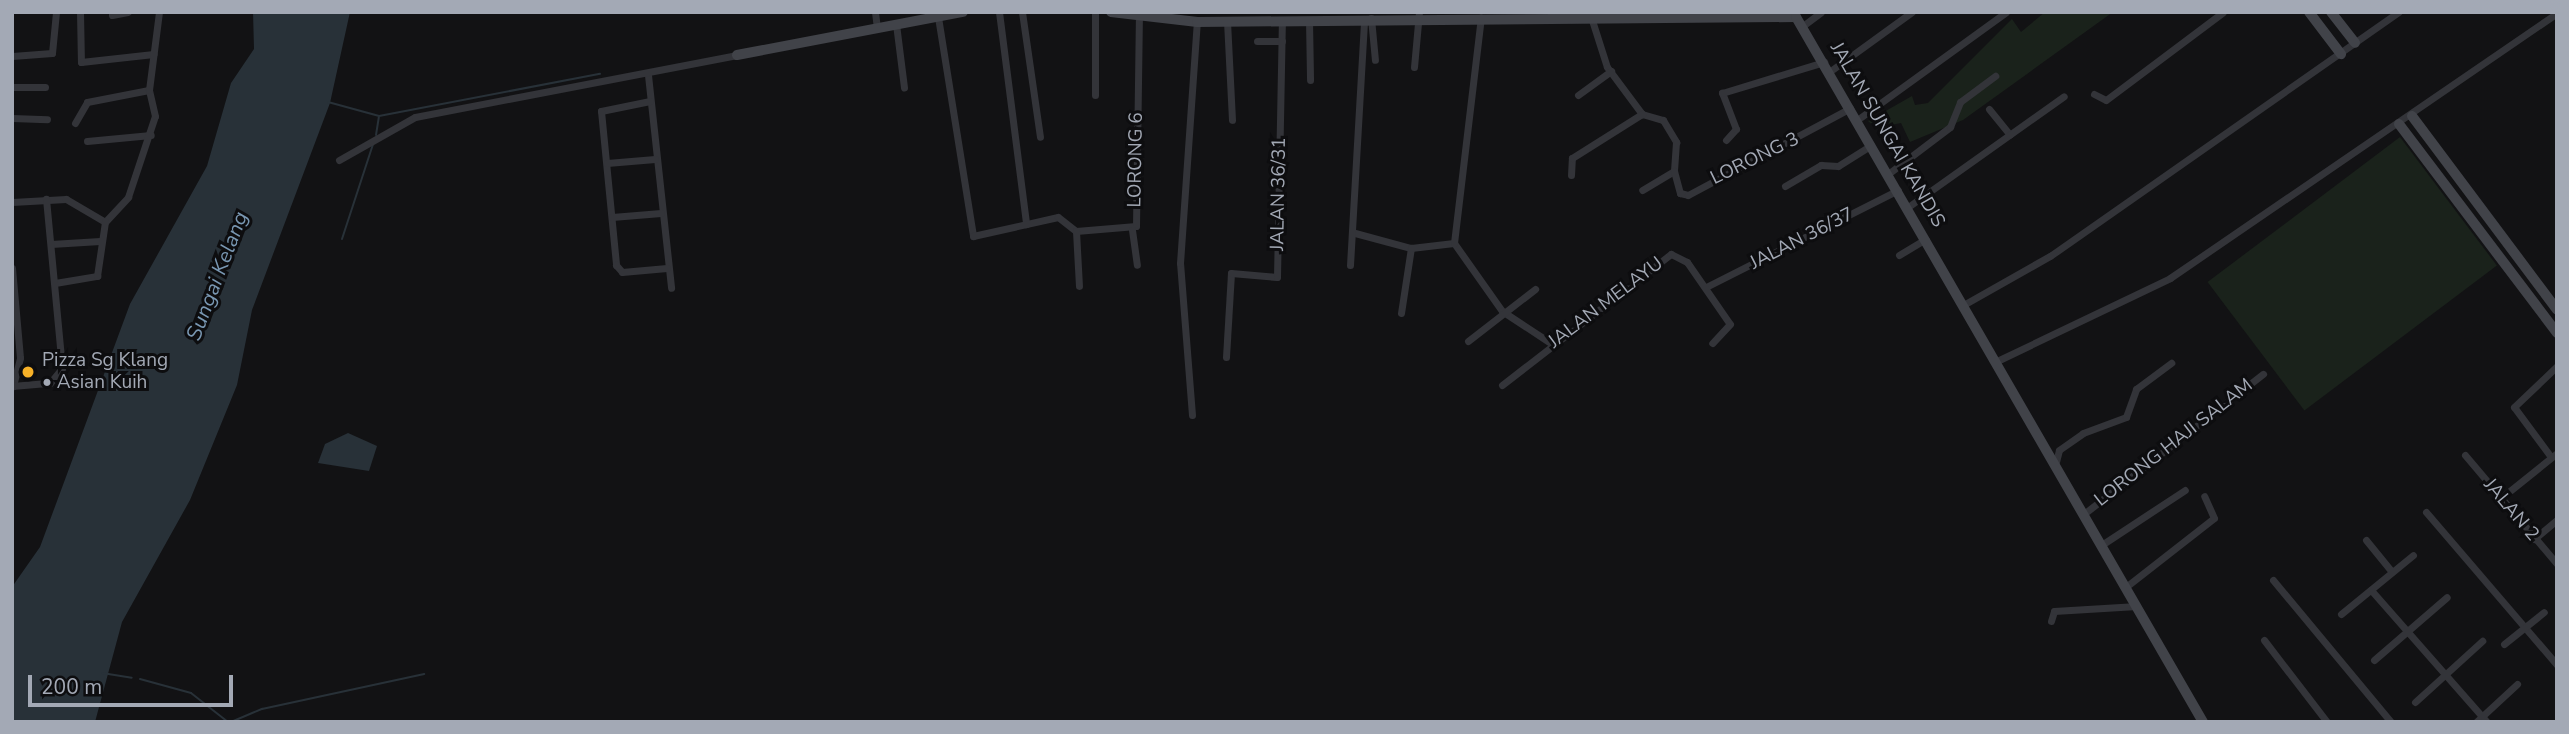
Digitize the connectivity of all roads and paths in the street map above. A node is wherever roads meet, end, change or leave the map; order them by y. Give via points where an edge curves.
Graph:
1 (56, 12) edge
2 (80, 12) edge
3 (128, 12) edge
4 (159, 12) edge
5 (875, 12) edge
6 (963, 12) edge
7 (999, 12) edge
8 (1022, 12) edge
9 (1095, 12) edge
10 (1111, 12) edge
11 (1821, 12) edge
12 (1912, 12) edge
13 (2006, 12) edge
14 (2222, 12) edge
15 (2309, 12) edge
16 (2331, 12) edge
17 (2399, 12) edge
18 (2557, 13) edge
19 (1620, 14) edge
20 (1694, 14) edge
21 (112, 15) dead end
22 (936, 15) edge
23 (1133, 15) edge
24 (1393, 15) edge
25 (1419, 15) edge
26 (1522, 15) edge
27 (1477, 16) edge
28 (1591, 16) junction
29 (1249, 17) edge
30 (1368, 18) junction
31 (1282, 20) junction
32 (1309, 20) junction
33 (1197, 22) junction
34 (1227, 22) junction
35 (896, 24) junction
36 (1804, 24) junction
37 (2340, 25) junction
38 (877, 28) junction
39 (2326, 34) junction
40 (1257, 41) dead end
41 (1282, 41) junction
42 (2355, 43) junction
43 (154, 54) junction
44 (2341, 54) junction
45 (737, 55) joint
46 (12, 56) edge
47 (1375, 60) dead end
48 (1414, 67) dead end
49 (1827, 67) junction
50 (1611, 71) junction
51 (648, 75) junction
52 (1995, 76) dead end
53 (1310, 80) dead end
54 (12, 87) edge
55 (45, 87) dead end
56 (904, 87) dead end
57 (149, 90) junction
58 (2094, 94) dead end
59 (1095, 95) dead end
60 (1578, 95) dead end
61 (2064, 96) dead end
62 (650, 101) junction
63 (1850, 108) junction
64 (1989, 109) dead end
65 (1642, 114) junction
66 (2412, 116) junction
67 (12, 118) edge
68 (47, 118) dead end
69 (1232, 120) dead end
70 (1857, 120) junction
71 (75, 123) dead end
72 (2399, 124) junction
73 (2423, 131) junction
74 (151, 135) junction
75 (2010, 135) junction
76 (1040, 137) dead end
77 (1726, 141) dead end
78 (87, 142) dead end
79 (2412, 142) junction
80 (1871, 145) junction
81 (655, 159) junction
82 (339, 160) dead end
83 (607, 163) junction
84 (1674, 171) junction
85 (1888, 174) junction
86 (1571, 175) dead end
87 (1785, 186) dead end
88 (1642, 190) dead end
89 (1898, 190) junction
90 (46, 199) junction
91 (12, 202) edge
92 (1908, 207) junction
93 (661, 212) junction
94 (612, 217) junction
95 (105, 222) junction
96 (1027, 224) junction
97 (1132, 230) junction
98 (1076, 231) junction
99 (1355, 233) junction
100 (1927, 239) junction
101 (100, 241) junction
102 (1454, 243) junction
103 (51, 244) junction
104 (1411, 248) junction
105 (1899, 255) dead end
106 (1137, 265) dead end
107 (1350, 265) dead end
108 (12, 268) edge
109 (667, 268) junction
110 (55, 283) junction
111 (1079, 286) dead end
112 (1706, 287) junction
113 (671, 288) dead end
114 (1535, 289) dead end
115 (1965, 304) junction
116 (2557, 310) edge
117 (1401, 313) dead end
118 (1505, 313) junction
119 (2557, 333) edge
120 (1468, 341) dead end
121 (1542, 341) junction
122 (1712, 343) dead end
123 (1552, 344) junction
124 (1544, 351) junction
125 (1226, 357) dead end
126 (1997, 361) junction
127 (2171, 363) dead end
128 (2557, 366) edge
129 (2263, 374) dead end
130 (1502, 385) dead end
131 (13, 386) edge
132 (1192, 415) dead end
133 (2465, 455) dead end
134 (2554, 455) edge
135 (2056, 462) junction
136 (2185, 489) dead end
137 (2204, 496) dead end
138 (2501, 498) junction
139 (2427, 512) dead end
140 (2085, 513) junction
141 (2557, 520) edge
142 (2534, 538) junction
143 (2367, 540) dead end
144 (2103, 544) junction
145 (2413, 555) dead end
146 (2557, 565) edge
147 (2392, 572) junction
148 (2273, 580) dead end
149 (2127, 586) junction
150 (2371, 590) junction
151 (2447, 597) dead end
152 (2138, 606) junction
153 (2544, 612) dead end
154 (2341, 614) dead end
155 (2051, 621) dead end
156 (2525, 628) junction
157 (2408, 630) junction
158 (2264, 640) dead end
159 (2482, 641) dead end
160 (2504, 644) dead end
161 (2374, 660) dead end
162 (2557, 665) edge
163 (2445, 673) junction
164 (2517, 684) dead end
165 (2414, 702) dead end
166 (2481, 720) edge
167 (2203, 722) edge
168 (2327, 722) edge
169 (2391, 722) edge

1 - 46 street via 52,53
2 - 43 street via 81,62
3 - 21 street
4 - 43 street
5 - 38 street
6 - 22 street
7 - 96 street
8 - 76 street
9 - 59 street
10 - 23 street
11 - 36 street
12 - 49 street
13 - 70 street
14 - 58 street via 2106,100
15 - 39 street
16 - 37 street
17 - 42 street
18 - 66 street
19 - 20 street
19 - 28 street
20 - 36 street via 1774,13
22 - 35 street
22 - 96 street via 969,235
23 - 33 street
23 - 97 street, LORONG 6
24 - 25 street
24 - 30 street
25 - 27 street
25 - 48 street
26 - 27 street
26 - 28 street
27 - 102 street
28 - 50 street
29 - 31 street
29 - 34 street
30 - 32 street
30 - 47 street
30 - 99 street
31 - 32 street
31 - 41 street, JALAN 36/31
32 - 53 street
33 - 34 street
33 - 132 street via 1180,263
34 - 69 street
35 - 38 street
35 - 56 street
36 - 49 street, JALAN SUNGAI KANDIS
37 - 39 street via 2341,39
37 - 42 street
38 - 45 street
39 - 44 street
40 - 41 street
41 - 125 street, JALAN 36/31 via 1277,277 1231,273
42 - 44 street
43 - 57 street
44 - 115 street via 2050,256
45 - 51 street
49 - 63 street, JALAN SUNGAI KANDIS
49 - 77 street via 1722,93 1736,129
50 - 60 street
50 - 65 street
51 - 62 street
51 - 82 street via 415,117
52 - 85 street via 1960,102 1950,127
54 - 55 street
57 - 71 street via 87,102
57 - 74 street
61 - 75 street
62 - 81 street
62 - 83 street via 603,109
63 - 70 street, JALAN SUNGAI KANDIS
63 - 84 street, LORONG 3 via 1688,195 1680,193
64 - 75 street
65 - 84 street via 1663,120 1671,131 1678,153
65 - 86 street via 1572,158
66 - 72 street
66 - 73 street
67 - 68 street
70 - 80 street, JALAN SUNGAI KANDIS
72 - 79 street
72 - 126 street via 2152,289
73 - 79 street via 2411,130
73 - 116 street
74 - 78 street
74 - 95 street via 134,188
75 - 92 street
79 - 119 street
80 - 85 street, JALAN SUNGAI KANDIS
80 - 87 street via 1838,166 1821,165
81 - 83 street
81 - 93 street
83 - 94 street
84 - 88 street
85 - 89 street, JALAN SUNGAI KANDIS
89 - 92 street, JALAN SUNGAI KANDIS
89 - 112 street, JALAN 36/37
90 - 91 street
90 - 95 street via 66,199
90 - 103 street
92 - 100 street, JALAN SUNGAI KANDIS
93 - 94 street
93 - 109 street
94 - 109 street via 618,270
95 - 101 street
96 - 98 street, LORONG 6 via 1058,217
97 - 98 street, LORONG 6
97 - 106 street
98 - 111 street
99 - 104 street
99 - 107 street
100 - 105 street
100 - 115 street, JALAN SUNGAI KANDIS
101 - 103 street
101 - 110 street via 94,279
102 - 104 street
102 - 118 street
103 - 110 street
104 - 117 street
108 - 131 street via 20,358
109 - 113 street
110 - 131 street via 59,377
112 - 122 street, JALAN MELAYU via 1731,328
112 - 123 street, JALAN MELAYU via 1681,256 1671,254
114 - 118 street
115 - 126 street, JALAN SUNGAI KANDIS
118 - 120 street
118 - 121 street
121 - 123 street
121 - 124 street
123 - 124 street, JALAN MELAYU
124 - 130 street, JALAN MELAYU
126 - 135 street, JALAN SUNGAI KANDIS
127 - 135 street via 2136,389 2126,417 2083,433 2059,450
128 - 134 street via 2514,407
129 - 140 street, LORONG HAJI SALAM
133 - 138 street, JALAN 2
134 - 138 street
135 - 140 street, JALAN SUNGAI KANDIS
136 - 144 street
137 - 149 street via 2214,517
138 - 142 street, JALAN 2
139 - 156 street
140 - 144 street, JALAN SUNGAI KANDIS
141 - 142 street
142 - 146 street, JALAN 2
143 - 147 street
144 - 149 street, JALAN SUNGAI KANDIS
145 - 147 street
147 - 150 street
148 - 169 street
149 - 152 street, JALAN SUNGAI KANDIS
150 - 154 street
150 - 157 street
151 - 157 street
152 - 155 street via 2054,611
152 - 167 street, JALAN SUNGAI KANDIS
153 - 156 street
156 - 160 street
156 - 162 street
157 - 161 street
157 - 163 street
158 - 168 street
159 - 163 street
163 - 165 street
163 - 166 street
164 - 166 street

